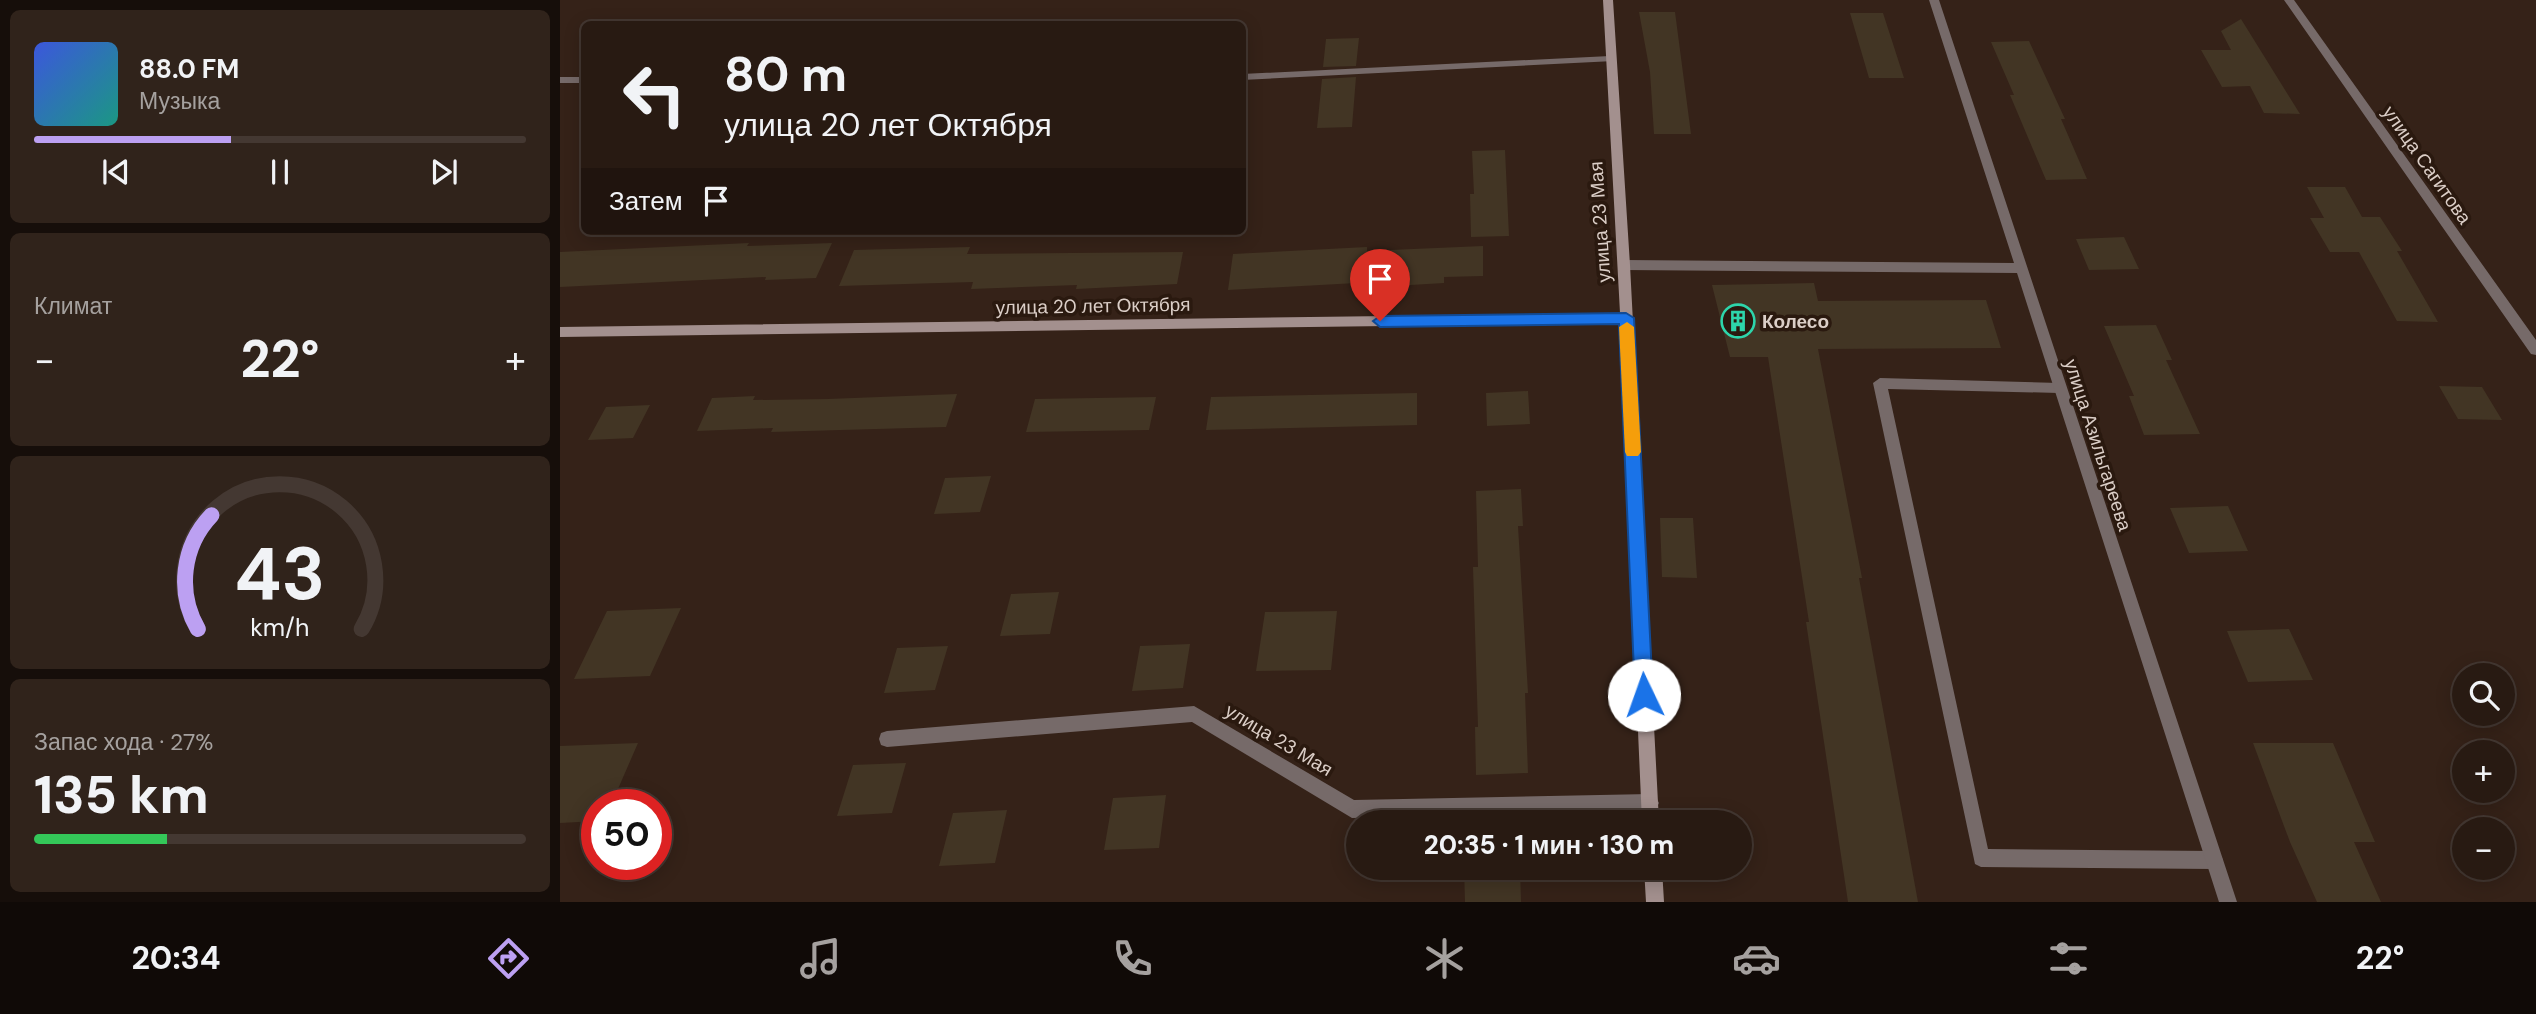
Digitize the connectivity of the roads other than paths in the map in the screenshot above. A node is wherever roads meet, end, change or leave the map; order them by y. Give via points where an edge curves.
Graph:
1 (1608, 0) edge
2 (1934, 0) edge
3 (2289, 0) edge
4 (1610, 59) junction
5 (1246, 77) edge
6 (560, 80) edge
7 (581, 80) edge
8 (1624, 265) junction
9 (2020, 268) junction
10 (1626, 318) junction
11 (560, 332) edge
12 (2536, 351) edge
13 (2059, 388) junction
14 (887, 739) dead end
15 (1650, 803) junction
16 (1650, 810) edge
17 (2214, 860) junction
18 (1654, 880) edge
19 (1655, 902) edge
20 (2228, 902) edge

1 - 4 main road, улица 23 Мая
2 - 9 street, улица Азильгареева
3 - 12 street, улица Сагитова
4 - 5 street
4 - 8 main road, улица 23 Мая
6 - 7 street
8 - 9 street
8 - 10 main road, улица 23 Мая
9 - 13 street, улица Азильгареева
10 - 11 main road, улица 20 лет Октября
10 - 15 main road, улица 23 Мая
13 - 17 street, улица Азильгареева
13 - 17 street via 1880,383 1981,858
14 - 15 street, улица 23 Мая via 1194,713 1352,809
15 - 16 main road, улица 23 Мая
17 - 20 street, улица Азильгареева
18 - 19 main road

